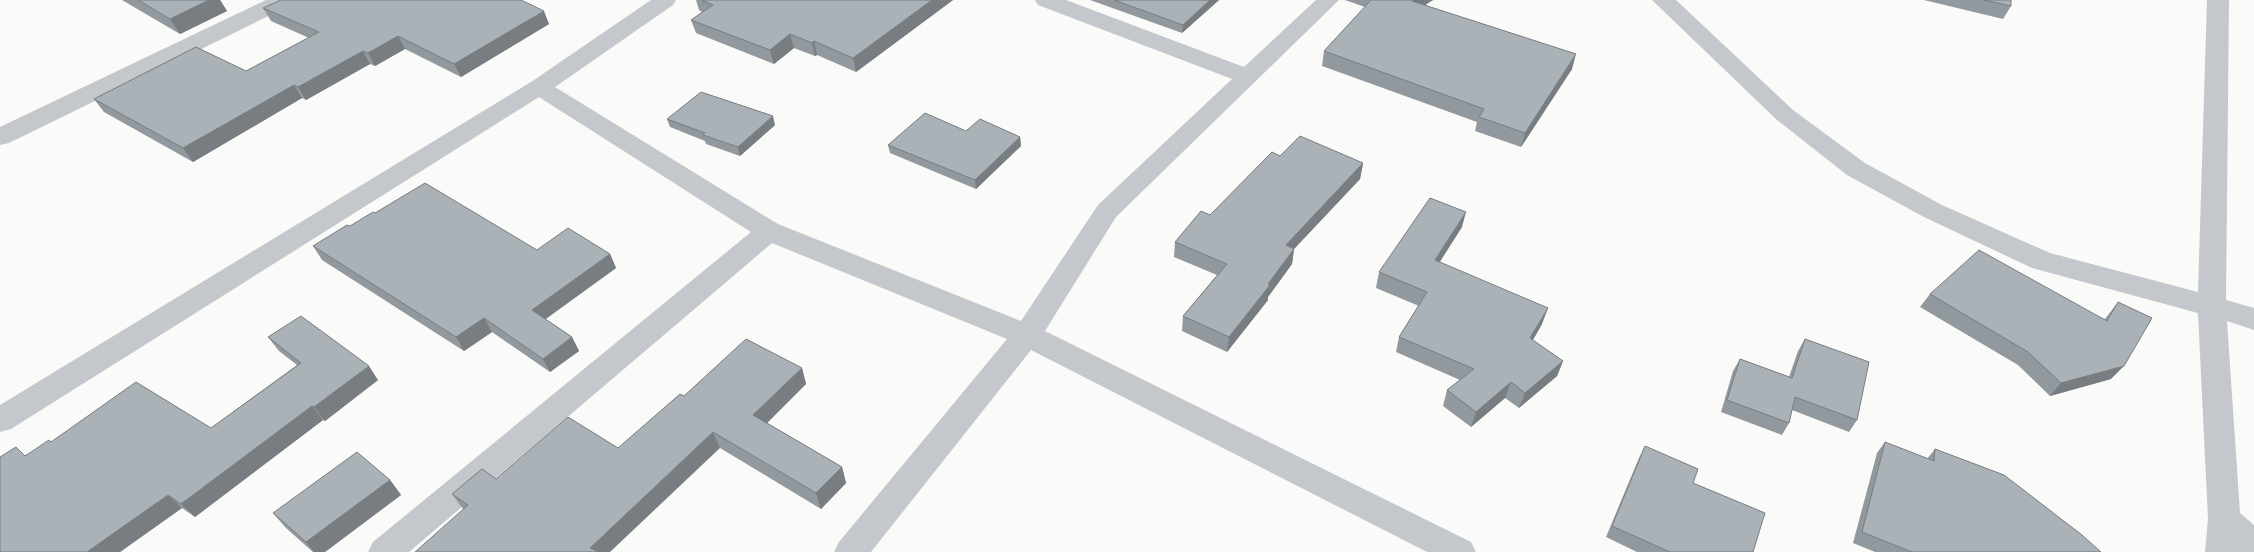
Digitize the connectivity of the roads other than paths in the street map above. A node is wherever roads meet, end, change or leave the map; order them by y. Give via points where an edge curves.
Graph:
1 (283, 0) edge
2 (665, 0) edge
3 (1046, 0) edge
4 (1328, 0) edge
5 (1663, 0) edge
6 (2218, 0) edge
7 (1248, 77) junction
8 (539, 87) junction
9 (0, 138) edge
10 (769, 231) junction
11 (2212, 306) junction
12 (2254, 319) edge
13 (1027, 335) junction
14 (0, 420) edge
15 (2224, 519) junction
16 (2254, 545) edge
17 (385, 552) edge
18 (851, 552) edge
19 (1459, 552) edge
20 (2222, 552) edge

1 - 9 street
2 - 8 street
3 - 7 street
4 - 7 street
5 - 11 street via 1785,115 1856,169 1933,211 2042,261
6 - 11 street
7 - 13 street via 1107,211
8 - 10 street
8 - 14 street
10 - 13 street
10 - 17 street
11 - 12 street
11 - 15 street
13 - 18 street
13 - 19 street
15 - 16 street
15 - 20 street

